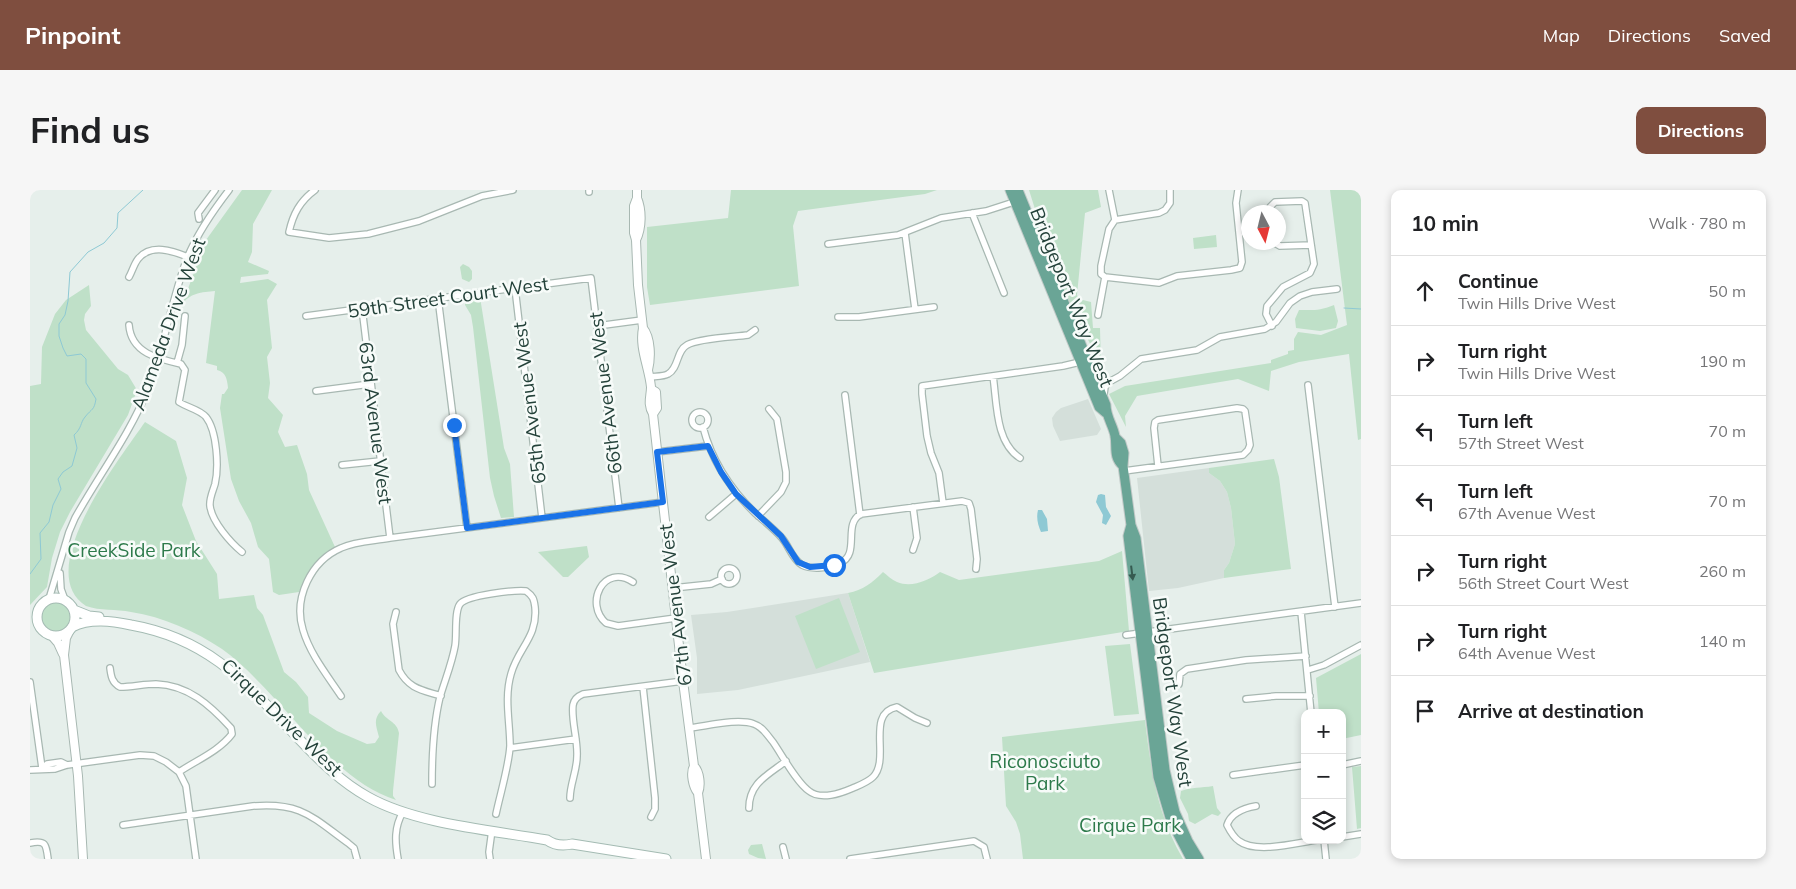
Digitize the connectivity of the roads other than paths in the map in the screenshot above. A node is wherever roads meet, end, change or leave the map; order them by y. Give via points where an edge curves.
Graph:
1 (215, 190) edge
2 (229, 190) edge
3 (315, 190) edge
4 (513, 190) edge
5 (1010, 190) edge
6 (1018, 190) edge
7 (1110, 190) edge
8 (1170, 190) edge
9 (1238, 190) edge
10 (637, 194) edge
11 (1018, 200) junction
12 (1272, 205) edge
13 (972, 213) junction
14 (199, 219) dead end
15 (1115, 220) junction
16 (905, 233) junction
17 (828, 244) dead end
18 (1311, 245) junction
19 (1286, 246) edge
20 (188, 257) junction
21 (129, 277) dead end
22 (1105, 277) junction
23 (591, 278) joint
24 (515, 288) junction
25 (1336, 289) dead end
26 (1004, 293) dead end
27 (438, 298) junction
28 (934, 307) dead end
29 (362, 308) junction
30 (915, 309) junction
31 (1098, 315) dead end
32 (185, 316) dead end
33 (306, 316) dead end
34 (838, 317) dead end
35 (642, 324) junction
36 (129, 325) dead end
37 (597, 326) junction
38 (1272, 326) junction
39 (755, 330) dead end
40 (1076, 331) junction
41 (158, 359) junction
42 (1080, 362) junction
43 (178, 364) junction
44 (649, 373) junction
45 (1094, 374) junction
46 (993, 376) junction
47 (1110, 381) junction
48 (370, 384) junction
49 (1308, 385) dead end
50 (316, 391) dead end
51 (845, 395) dead end
52 (1104, 399) junction
53 (769, 409) dead end
54 (1106, 413) junction
55 (702, 427) dead end
56 (708, 446) junction
57 (657, 452) junction
58 (1020, 458) dead end
59 (380, 461) junction
60 (342, 465) dead end
61 (1158, 466) junction
62 (1124, 469) junction
63 (736, 494) junction
64 (663, 502) junction
65 (943, 503) junction
66 (913, 507) junction
67 (618, 508) junction
68 (860, 515) junction
69 (709, 516) dead end
70 (758, 516) junction
71 (542, 518) junction
72 (467, 528) junction
73 (390, 538) junction
74 (913, 550) dead end
75 (242, 552) dead end
76 (59, 567) junction
77 (976, 569) dead end
78 (722, 579) dead end
79 (633, 582) dead end
80 (673, 588) junction
81 (49, 599) junction
82 (64, 600) junction
83 (1361, 603) edge
84 (1335, 607) junction
85 (74, 610) junction
86 (34, 612) edge
87 (396, 612) dead end
88 (1301, 612) junction
89 (676, 618) junction
90 (35, 626) edge
91 (71, 628) junction
92 (1143, 634) junction
93 (1126, 635) dead end
94 (52, 636) junction
95 (1361, 646) edge
96 (64, 656) junction
97 (1306, 656) junction
98 (110, 668) dead end
99 (1308, 670) junction
100 (683, 681) junction
101 (30, 682) edge
102 (1179, 684) dead end
103 (643, 686) junction
104 (341, 696) dead end
105 (441, 696) junction
106 (1310, 696) junction
107 (1246, 699) dead end
108 (1311, 709) edge
109 (927, 723) dead end
110 (689, 728) junction
111 (576, 739) junction
112 (510, 748) junction
113 (786, 761) junction
114 (1361, 761) edge
115 (76, 764) junction
116 (1346, 764) edge
117 (1301, 766) edge
118 (43, 768) junction
119 (30, 770) edge
120 (179, 772) junction
121 (1233, 775) dead end
122 (432, 784) dead end
123 (570, 798) dead end
124 (1256, 806) dead end
125 (749, 808) dead end
126 (402, 811) junction
127 (496, 814) dead end
128 (190, 815) junction
129 (651, 817) dead end
130 (123, 824) dead end
131 (492, 830) junction
132 (1361, 834) edge
133 (1346, 836) edge
134 (30, 842) edge
135 (1301, 842) edge
136 (1324, 844) edge
137 (783, 847) dead end
138 (626, 856) edge
139 (48, 859) edge
140 (83, 859) edge
141 (196, 859) edge
142 (357, 859) edge
143 (398, 859) edge
144 (490, 859) edge
145 (666, 859) edge
146 (706, 859) edge
147 (786, 859) edge
148 (850, 859) edge
149 (987, 859) edge
150 (1190, 859) edge
151 (1199, 859) edge
152 (1326, 859) edge

1 - 14 street via 198,213
2 - 20 street, Alameda Drive West via 204,225
3 - 4 street via 298,207 289,232 329,238 368,234 419,221 482,196
5 - 11 main road, Bridgeport Way West
6 - 11 main road, Bridgeport Way West
7 - 15 street
8 - 15 street via 1170,204 1163,211
9 - 22 street via 1236,203 1242,265 1238,268 1174,277 1160,283
10 - 35 street, 67th Avenue West via 634,229
11 - 13 street
11 - 40 main road, Bridgeport Way West
11 - 42 main road, Bridgeport Way West
12 - 18 street via 1275,202 1304,202
13 - 16 street via 941,218
13 - 26 street
15 - 22 street via 1109,229 1102,264 1101,274
16 - 17 street
16 - 30 street
18 - 19 street
18 - 38 street via 1312,270 1283,287 1266,308
20 - 21 street via 166,250 150,252 138,260
20 - 41 street, Alameda Drive West
22 - 31 street
23 - 24 street, 59th Street Court West
23 - 37 street, 66th Avenue West
24 - 27 street, 59th Street Court West
24 - 71 street, 65th Avenue West
25 - 38 street via 1300,296 1290,303
27 - 29 street, 59th Street Court West
27 - 72 street
28 - 30 street
29 - 33 street, 59th Street Court West
29 - 48 street, 63rd Avenue West
30 - 34 street
32 - 43 street
35 - 37 street
35 - 44 street, 67th Avenue West via 647,333
36 - 41 street via 131,338 140,350
37 - 67 street, 66th Avenue West
38 - 47 street via 1220,337 1197,350 1136,361
39 - 44 street via 748,335 687,345 668,374
40 - 42 main road
40 - 45 main road, Bridgeport Way West
41 - 43 street
41 - 76 street, Alameda Drive West via 138,410 75,518
42 - 45 main road
42 - 46 street
42 - 54 main road, Bridgeport Way West via 1099,407
43 - 75 street via 184,367 186,374 179,402 202,414 212,432 217,468 211,512 232,544
44 - 57 street, 67th Avenue West
45 - 47 street via 1099,379
45 - 52 main road, Bridgeport Way West
46 - 58 street via 1002,435 1011,451
46 - 65 street via 922,387 930,450 939,473
47 - 52 street via 1104,390
48 - 50 street
48 - 59 street, 63rd Avenue West
49 - 84 street
51 - 68 street
52 - 54 main road, Bridgeport Way West
53 - 70 street via 777,419 786,482
54 - 62 main road, Bridgeport Way West via 1115,437 1116,455
55 - 56 street
56 - 57 street
56 - 63 street
57 - 64 street, 67th Avenue West
59 - 60 street
59 - 73 street, 63rd Avenue West
61 - 61 street via 1154,430 1157,421 1243,409 1250,442 1246,453
61 - 62 street
62 - 92 main road, Bridgeport Way West via 1131,525 1128,536
63 - 69 street
63 - 70 street
64 - 67 street
64 - 80 street, 67th Avenue West
65 - 66 street
65 - 77 street via 968,503 972,511
66 - 68 street
66 - 74 street via 917,538
67 - 71 street
68 - 70 street via 853,522 847,558 836,565 813,567 798,562 781,536
71 - 72 street
72 - 73 street
73 - 104 street via 349,545 334,552 319,564 306,585 301,601 305,636
76 - 81 street, Alameda Drive West
76 - 82 street, Alameda Drive West
78 - 80 street via 711,584
79 - 89 street via 620,578 607,580 600,586 597,594 599,612 606,623 618,626
80 - 89 street, 67th Avenue West
81 - 82 main road
81 - 86 main road
82 - 85 main road
83 - 84 street
84 - 88 street
85 - 91 main road
85 - 126 main road, Cirque Drive West via 89,616 158,626 213,652 245,676 336,770 360,788
86 - 90 main road
87 - 105 street via 394,628 401,674 412,687
88 - 92 street
88 - 97 street
89 - 100 street, 67th Avenue West
90 - 94 main road
91 - 94 main road via 62,635
91 - 96 street
91 - 126 main road, Cirque Drive West via 95,621 146,627 203,650 239,676 334,774 368,798
92 - 93 street
92 - 150 main road, Bridgeport Way West via 1158,777 1171,821
92 - 151 main road, Bridgeport Way West via 1167,783 1181,826
94 - 96 street
95 - 99 street
96 - 115 street
97 - 99 street
97 - 102 street via 1246,660 1187,669 1180,674
98 - 120 street via 112,678 120,686 156,684 175,686 189,692 204,701 231,728 227,740
99 - 106 street
100 - 103 street
100 - 110 street, 67th Avenue West
101 - 118 street
103 - 111 street via 583,694 576,698 573,707
103 - 129 street via 655,800
105 - 112 street via 455,648 458,609 464,601 522,591 531,594 534,625 529,641 515,662 509,682
105 - 122 street via 432,744
106 - 107 street
106 - 108 street
109 - 113 street via 897,707 891,708 880,724 881,756 876,773 868,781 834,794 819,795 809,791
110 - 113 street via 752,723 764,730
110 - 146 street, 67th Avenue West
111 - 112 street
111 - 123 street via 577,765
112 - 127 street
113 - 125 street via 754,788
114 - 116 street
115 - 118 street via 61,762 47,764
115 - 120 street via 147,755 166,762
115 - 140 street
117 - 121 street
118 - 119 street
120 - 128 street via 186,786
124 - 135 street via 1229,819 1227,825 1238,841 1252,847
126 - 131 main road, Cirque Drive West
126 - 143 street via 396,833
128 - 130 street
128 - 141 street
128 - 142 street via 253,806 286,806 308,814 354,848
131 - 138 main road, Cirque Drive West
131 - 144 street
132 - 133 street
134 - 139 street via 42,842 47,847
136 - 152 street
137 - 147 street
138 - 145 main road, Cirque Drive West
148 - 149 street via 971,842 985,848

